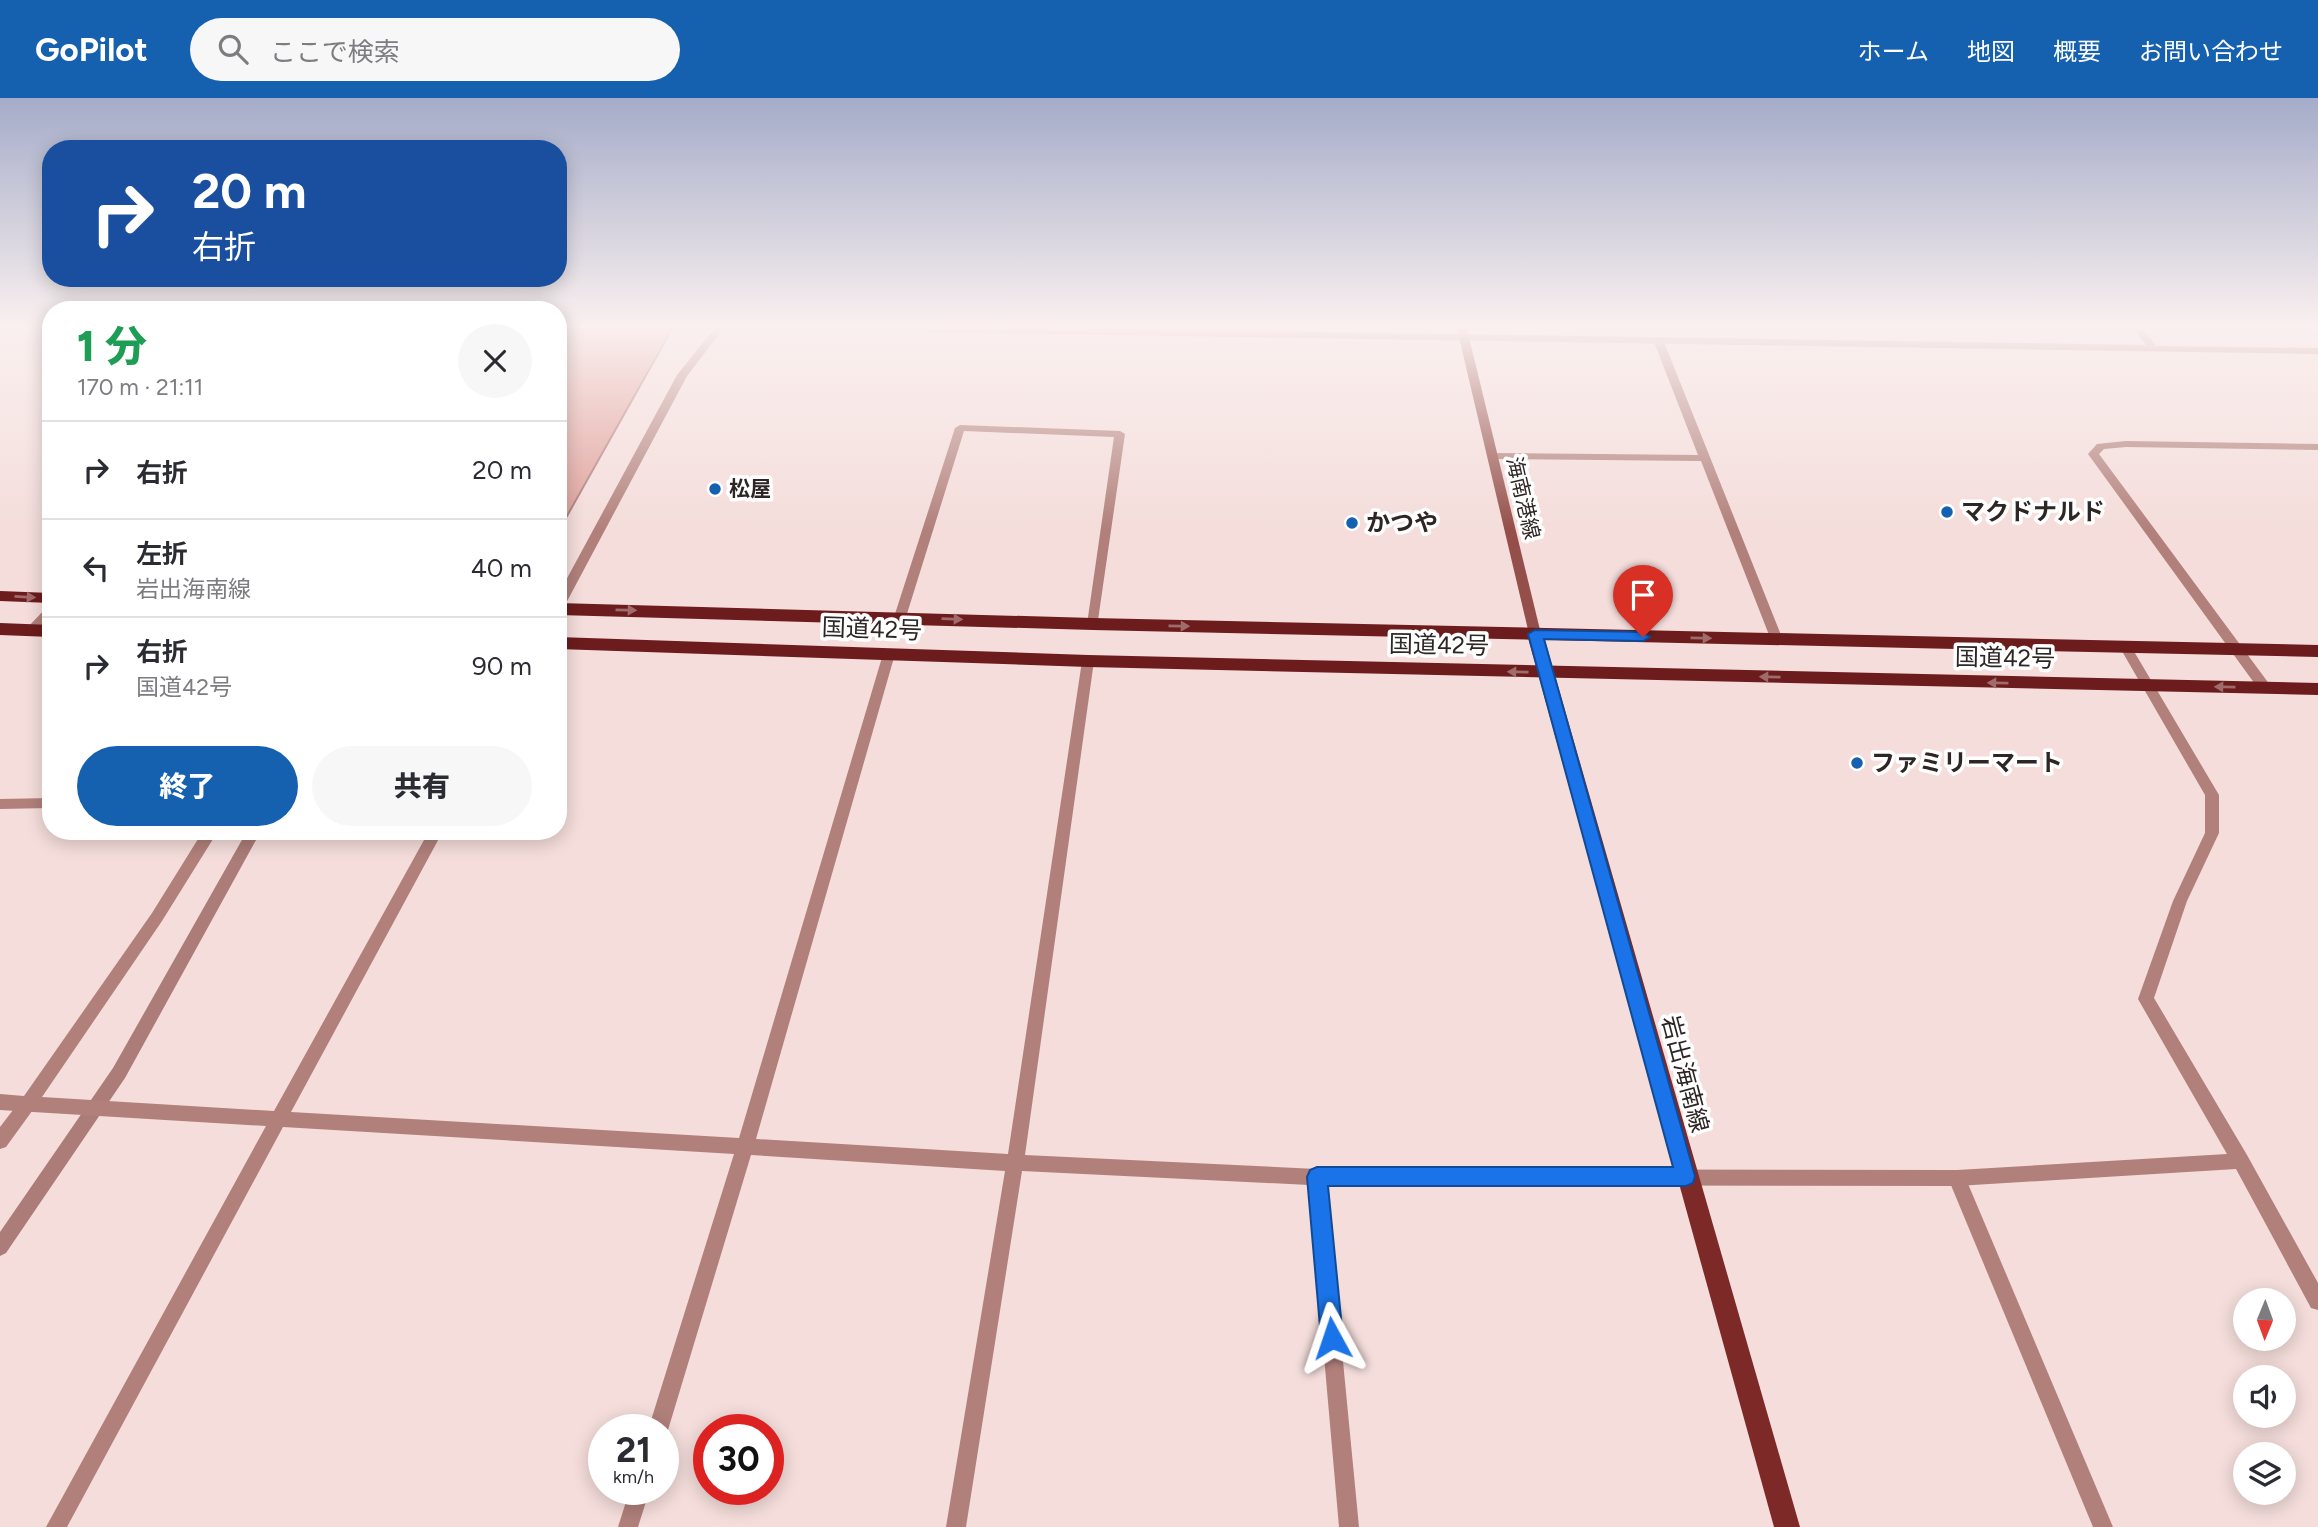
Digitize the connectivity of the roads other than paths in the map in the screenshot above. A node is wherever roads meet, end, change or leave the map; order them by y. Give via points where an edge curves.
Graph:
1 (671, 396) edge
2 (1479, 396) edge
3 (1680, 396) edge
4 (2318, 447) edge
5 (1494, 456) junction
6 (1705, 458) junction
7 (567, 591) edge
8 (0, 596) edge
9 (42, 598) edge
10 (567, 608) edge
11 (900, 617) junction
12 (42, 619) edge
13 (1093, 624) junction
14 (0, 629) edge
15 (31, 631) junction
16 (42, 631) edge
17 (1535, 634) junction
18 (1777, 639) junction
19 (567, 643) edge
20 (2125, 646) junction
21 (2236, 649) junction
22 (2318, 651) edge
23 (888, 653) junction
24 (1088, 661) junction
25 (1546, 672) junction
26 (2148, 686) junction
27 (2265, 688) junction
28 (2318, 689) edge
29 (42, 803) edge
30 (0, 804) edge
31 (205, 840) edge
32 (431, 840) edge
33 (0, 1102) edge
34 (29, 1102) junction
35 (278, 1119) junction
36 (0, 1141) edge
37 (745, 1147) junction
38 (2241, 1161) junction
39 (1015, 1163) junction
40 (1686, 1176) junction
41 (1317, 1177) junction
42 (1957, 1178) junction
43 (2318, 1301) edge
44 (663, 1414) edge
45 (635, 1505) edge
46 (56, 1527) edge
47 (628, 1527) edge
48 (956, 1527) edge
49 (1349, 1527) edge
50 (1787, 1527) edge
51 (2103, 1527) edge

1 - 7 street
2 - 5 main road, 海南港線
3 - 6 street
4 - 21 street via 2126,444 2095,449 2094,454
5 - 6 street
5 - 17 main road, 海南港線
6 - 18 street
8 -> 9 highway
10 -> 11 highway, 国道42号
11 -> 13 highway, 国道42号
11 - 13 street via 960,428 1120,434
12 - 15 street
13 -> 17 highway, 国道42号
14 - 15 highway
15 - 16 highway
17 -> 18 highway, 国道42号
17 - 25 main road, 岩出海南線
18 - 20 highway, 国道42号
19 - 23 highway, 国道42号
20 - 21 highway, 国道42号
20 - 26 street
21 - 22 highway, 国道42号
21 - 27 street
23 - 24 highway, 国道42号
23 - 37 street
25 -> 24 highway, 国道42号
24 - 39 street
26 -> 25 highway, 国道42号
25 - 40 main road, 岩出海南線
27 -> 26 highway, 国道42号
26 - 38 street via 2212,795 2212,832 2180,901 2146,999
27 - 28 highway, 国道42号
29 - 30 street
31 - 34 street
32 - 35 street
33 - 34 street
34 - 35 street
34 - 36 street
35 - 37 street
35 - 46 street
37 - 39 street
37 - 44 street
38 - 42 street
38 - 43 street
39 - 41 street
39 - 48 street
40 - 41 street
40 - 42 street
40 - 50 main road, 岩出海南線
41 - 49 street
42 - 51 street
45 - 47 street

